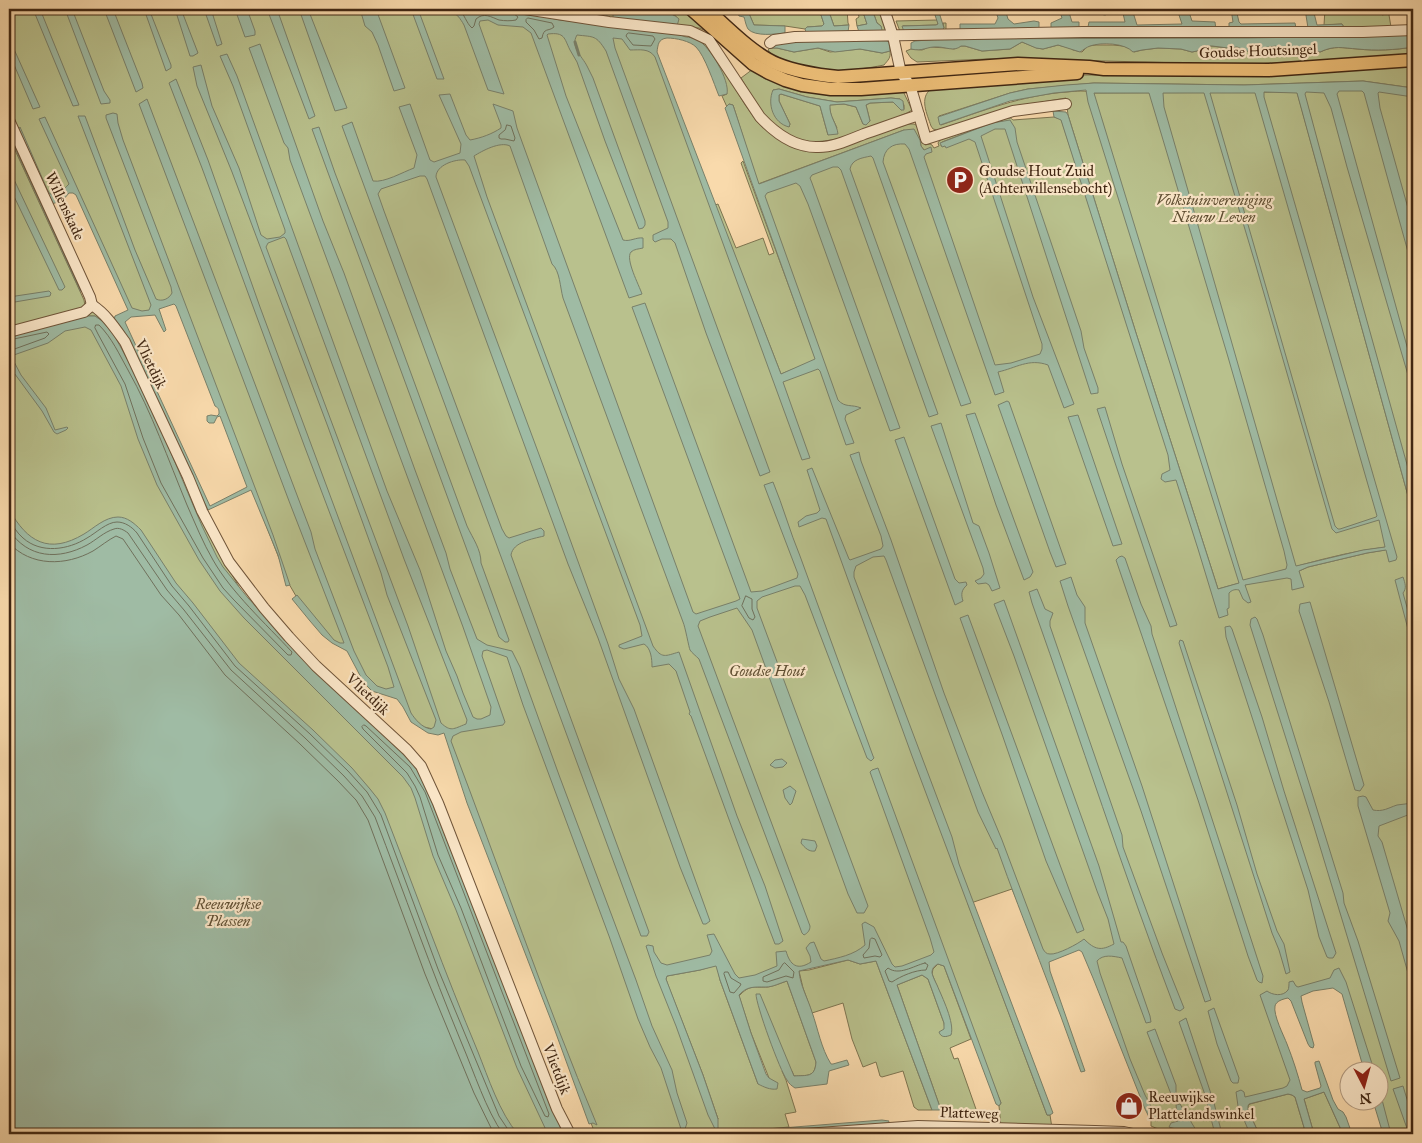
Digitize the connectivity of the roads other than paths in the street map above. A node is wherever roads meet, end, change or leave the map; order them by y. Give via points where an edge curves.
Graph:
1 (525, 9) edge
2 (691, 9) edge
3 (708, 9) edge
4 (884, 9) edge
5 (1413, 30) edge
6 (893, 36) junction
7 (770, 42) dead end
8 (1413, 60) edge
9 (1104, 69) junction
10 (901, 73) junction
11 (910, 85) junction
12 (1066, 104) dead end
13 (919, 115) junction
14 (9, 120) edge
15 (92, 306) junction
16 (9, 332) edge
17 (570, 1134) edge
18 (805, 1134) edge
19 (1133, 1134) edge

1 - 13 street via 690,31 709,40 760,117 784,138 800,144 832,145
2 - 11 main road, Goudse Houtsingel via 753,64 785,80 831,89
3 - 10 main road, Goudse Houtsingel via 760,54 797,71 838,77
4 - 6 street
5 - 6 street
6 - 7 street via 795,36
6 - 10 street
8 - 9 main road, Goudse Houtsingel via 1269,70
9 - 10 main road, Goudse Houtsingel via 1018,64
9 - 11 main road, Goudse Houtsingel
10 - 11 street
11 - 13 street
12 - 13 street via 1013,111 926,139
14 - 15 street, Willenskade
15 - 16 street via 84,312
15 - 17 street, Vlietdijk via 112,324 125,342 202,512 229,562 264,608 316,666 421,766 557,1109
18 - 19 street, Platteweg via 918,1126

